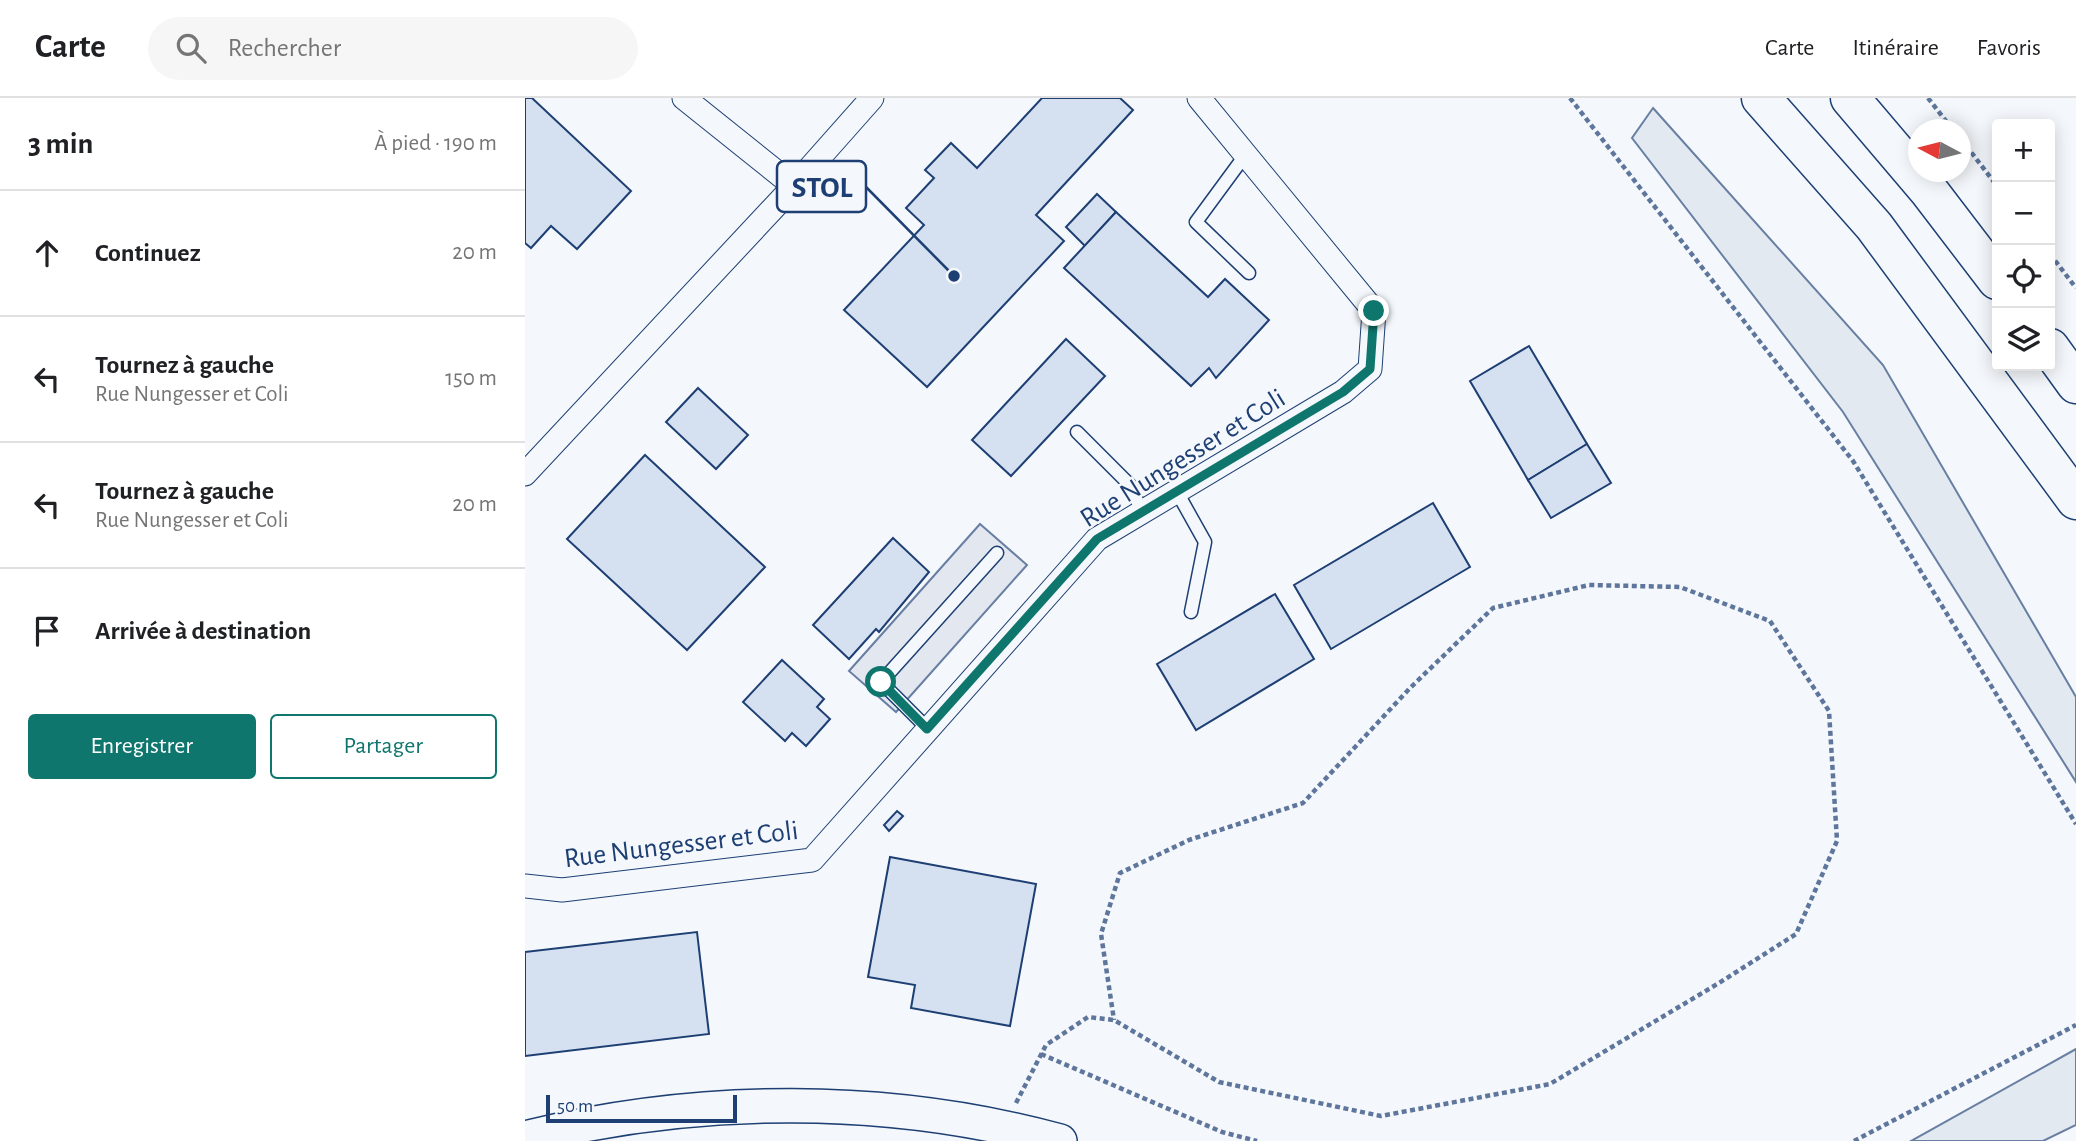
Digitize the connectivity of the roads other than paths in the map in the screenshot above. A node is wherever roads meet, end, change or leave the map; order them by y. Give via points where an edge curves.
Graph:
1 (684, 98) edge
2 (872, 98) edge
3 (1199, 98) edge
4 (1761, 98) edge
5 (1850, 98) edge
6 (1246, 154) junction
7 (794, 186) junction
8 (1249, 273) dead end
9 (1992, 273) edge
10 (2055, 355) edge
11 (2076, 383) edge
12 (1077, 432) dead end
13 (525, 474) edge
14 (1177, 492) junction
15 (2076, 500) edge
16 (1142, 513) junction
17 (997, 553) dead end
18 (1191, 612) dead end
19 (927, 729) junction
20 (525, 886) edge
21 (525, 1138) edge
22 (1060, 1141) edge

1 - 7 street
2 - 7 street
3 - 6 street, Rue Nungesser et Coli
4 - 15 highway via 1874,226
5 - 9 highway
6 - 8 lane via 1196,222
6 - 14 street, Rue Nungesser et Coli via 1374,311 1370,369 1343,392
7 - 13 street
10 - 11 highway
12 - 16 lane via 1131,486
14 - 16 street, Rue Nungesser et Coli
14 - 18 lane via 1205,542
16 - 19 street, Rue Nungesser et Coli via 1097,539
17 - 19 lane via 881,682
19 - 20 street, Rue Nungesser et Coli via 812,860 562,890
21 - 22 main road via 619,1118 770,1106 905,1111

